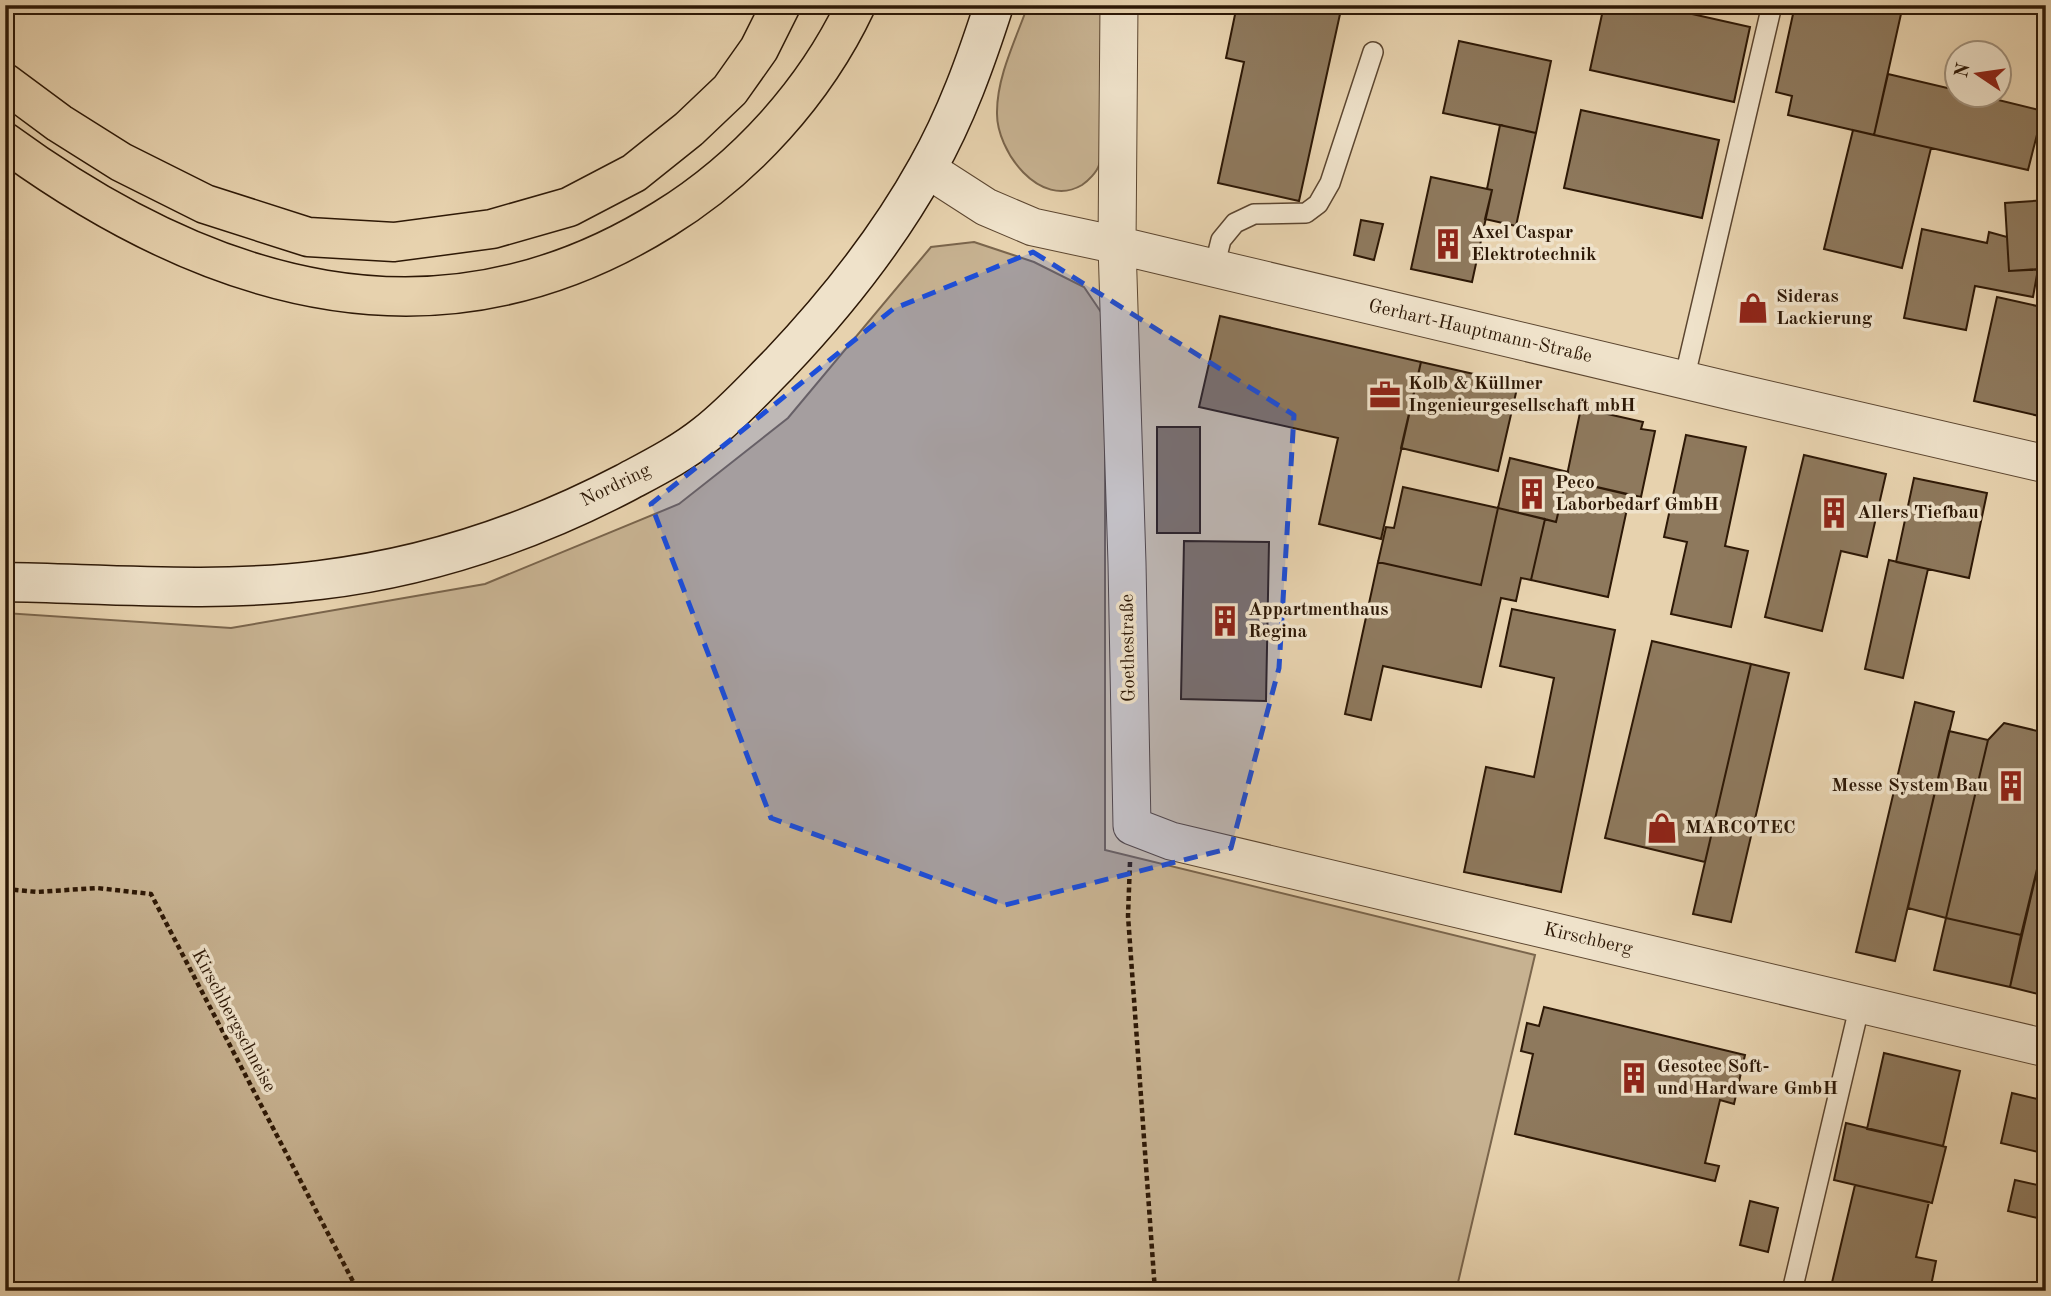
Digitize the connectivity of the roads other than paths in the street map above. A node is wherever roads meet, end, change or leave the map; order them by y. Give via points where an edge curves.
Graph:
1 (781, 5) edge
2 (856, 5) edge
3 (994, 5) edge
4 (1119, 5) edge
5 (1772, 5) edge
6 (1373, 52) dead end
7 (5, 83) edge
8 (5, 142) edge
9 (927, 169) junction
10 (1117, 244) junction
11 (1214, 268) junction
12 (1684, 380) junction
13 (2046, 464) edge
14 (5, 582) edge
15 (1132, 826) joint
16 (1860, 1004) junction
17 (2046, 1048) edge
18 (1792, 1291) edge

1 - 7 highway via 759,49 730,90 634,173 569,207 492,229 394,242 308,237 205,204 121,162
2 - 8 highway via 821,68 782,117 740,162 695,200 593,257 539,278 482,291 358,294 248,272 134,225
3 - 9 main road, Nordring via 956,110
4 - 10 street, Goethestraße
5 - 12 lane
6 - 11 lane via 1330,183 1318,204 1306,213 1254,214 1235,223 1221,240
9 - 10 street, Gerhart-Hauptmann-Straße via 986,207 1033,227
9 - 14 main road, Nordring via 869,258 800,342 741,403 665,462 597,498 493,542 419,562 321,580 234,587
10 - 11 street, Gerhart-Hauptmann-Straße
10 - 15 street, Goethestraße
11 - 12 street, Gerhart-Hauptmann-Straße
12 - 13 street, Gerhart-Hauptmann-Straße
15 - 16 street, Kirschberg via 1171,841
16 - 17 street, Kirschberg
16 - 18 lane

